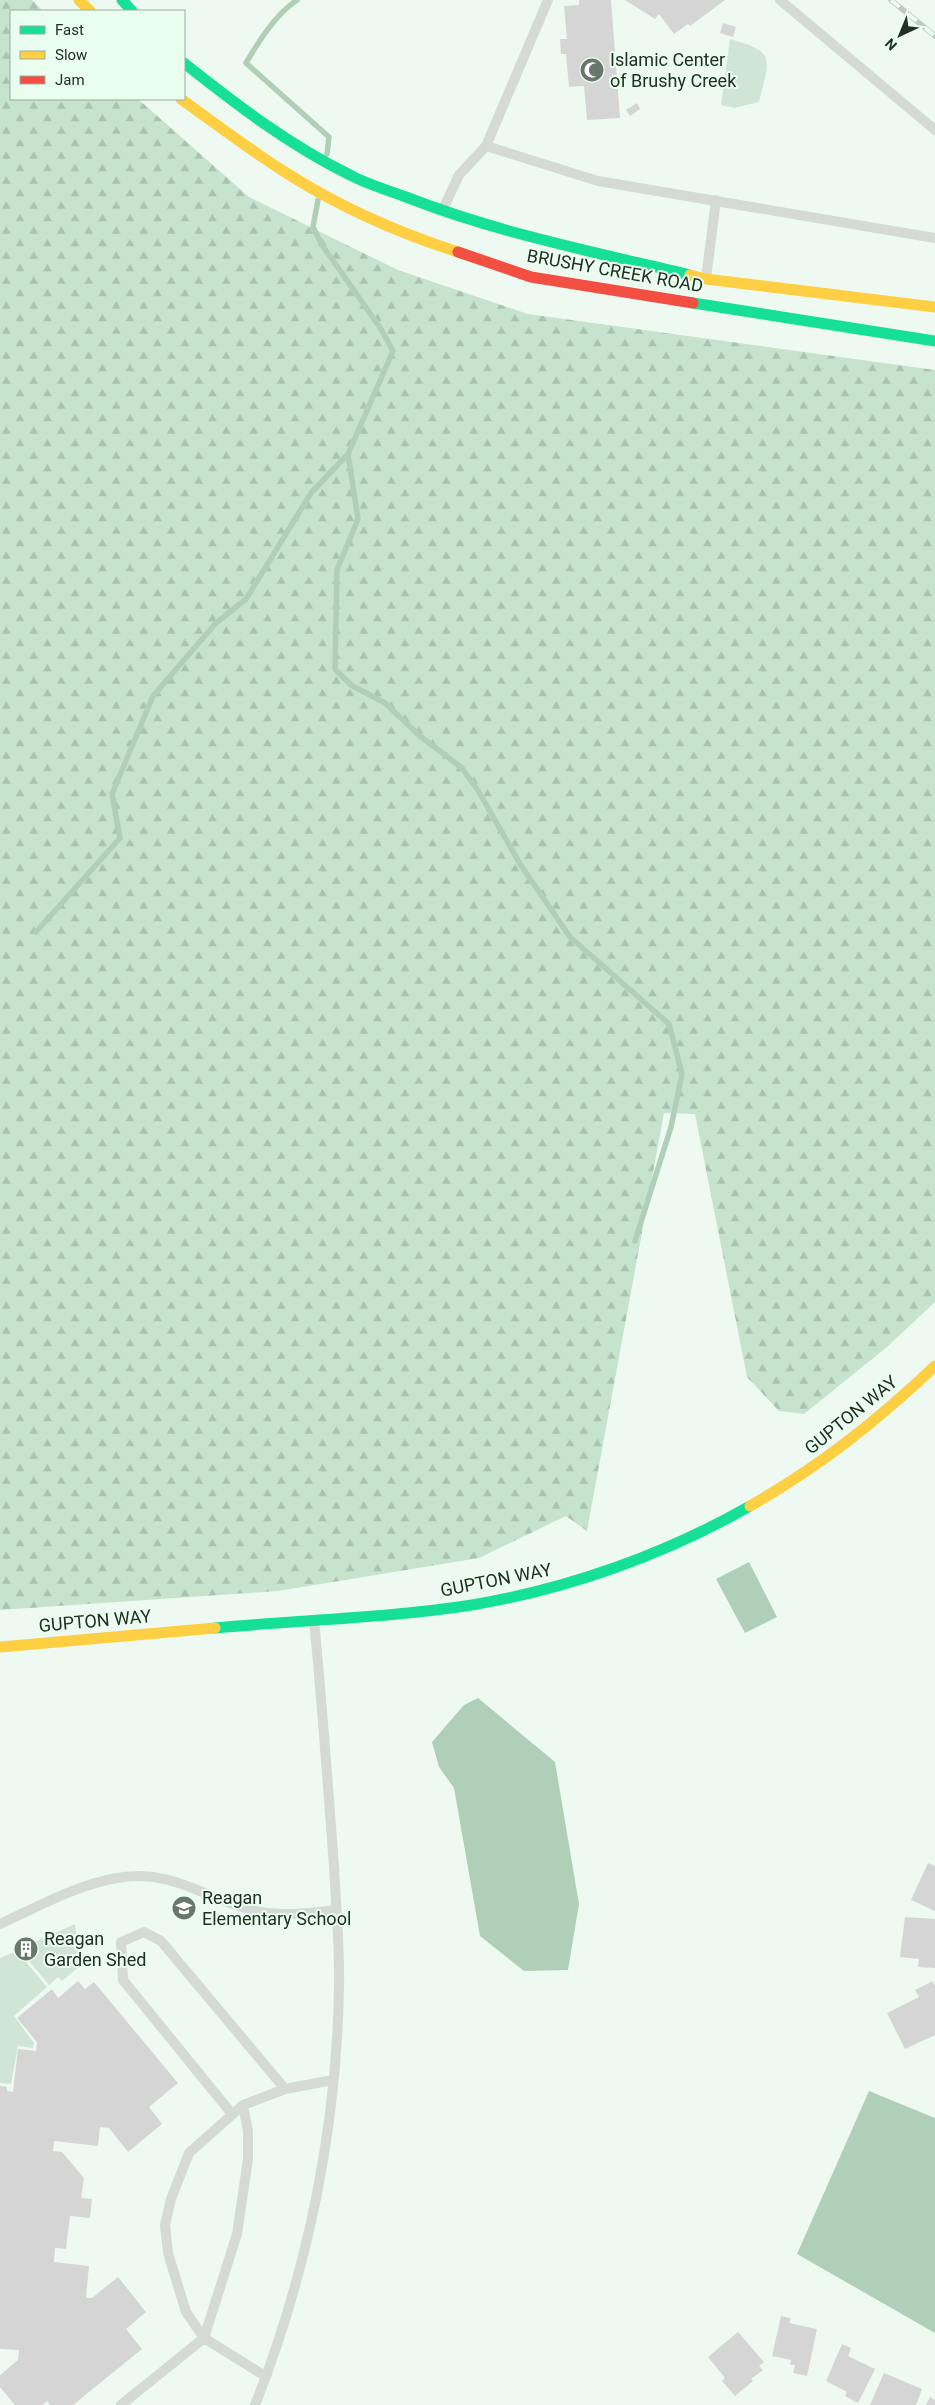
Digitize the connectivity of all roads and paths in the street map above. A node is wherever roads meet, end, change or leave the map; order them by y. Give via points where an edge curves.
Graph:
1 (79, 0) edge
2 (122, 0) edge
3 (548, 0) edge
4 (780, 0) edge
5 (89, 10) edge
6 (131, 10) edge
7 (185, 64) edge
8 (182, 100) edge
9 (935, 130) edge
10 (486, 146) junction
11 (716, 200) junction
12 (442, 211) junction
13 (935, 238) edge
14 (705, 292) junction
15 (935, 307) edge
16 (935, 341) edge
17 (935, 1366) edge
18 (313, 1619) junction
19 (0, 1647) edge
20 (336, 1910) junction
21 (0, 1924) edge
22 (332, 2080) junction
23 (285, 2088) junction
24 (243, 2104) junction
25 (232, 2114) junction
26 (204, 2338) junction
27 (265, 2376) junction
28 (120, 2405) edge
29 (255, 2405) edge

1 - 5 main road
2 - 6 main road
3 - 10 lane
4 - 9 lane
7 - 12 main road, BRUSHY CREEK ROAD via 217,91 296,146 363,181
8 - 14 main road, BRUSHY CREEK ROAD via 288,174 344,206 430,243 531,277
10 - 11 lane via 598,181
10 - 12 lane via 458,175
11 - 13 lane
11 - 14 lane
12 - 14 main road, BRUSHY CREEK ROAD
14 - 15 main road, BRUSHY CREEK ROAD
14 - 16 main road, BRUSHY CREEK ROAD
17 - 18 main road, GUPTON WAY via 861,1434 800,1478 689,1538 562,1585 494,1601
18 - 19 main road, GUPTON WAY
18 - 20 lane
20 - 21 lane via 276,1914 249,1909 187,1884 150,1877 118,1877 90,1885
20 - 22 lane via 339,1987
22 - 23 lane
22 - 27 lane via 329,2118 312,2215 300,2267
23 - 24 lane
23 - 25 lane via 161,1941 144,1932 120,1942 124,1980
24 - 25 lane
24 - 26 lane via 248,2131 248,2160 237,2234
25 - 26 lane via 189,2153 165,2224 177,2288 186,2312
26 - 27 lane
26 - 28 lane
27 - 29 lane

